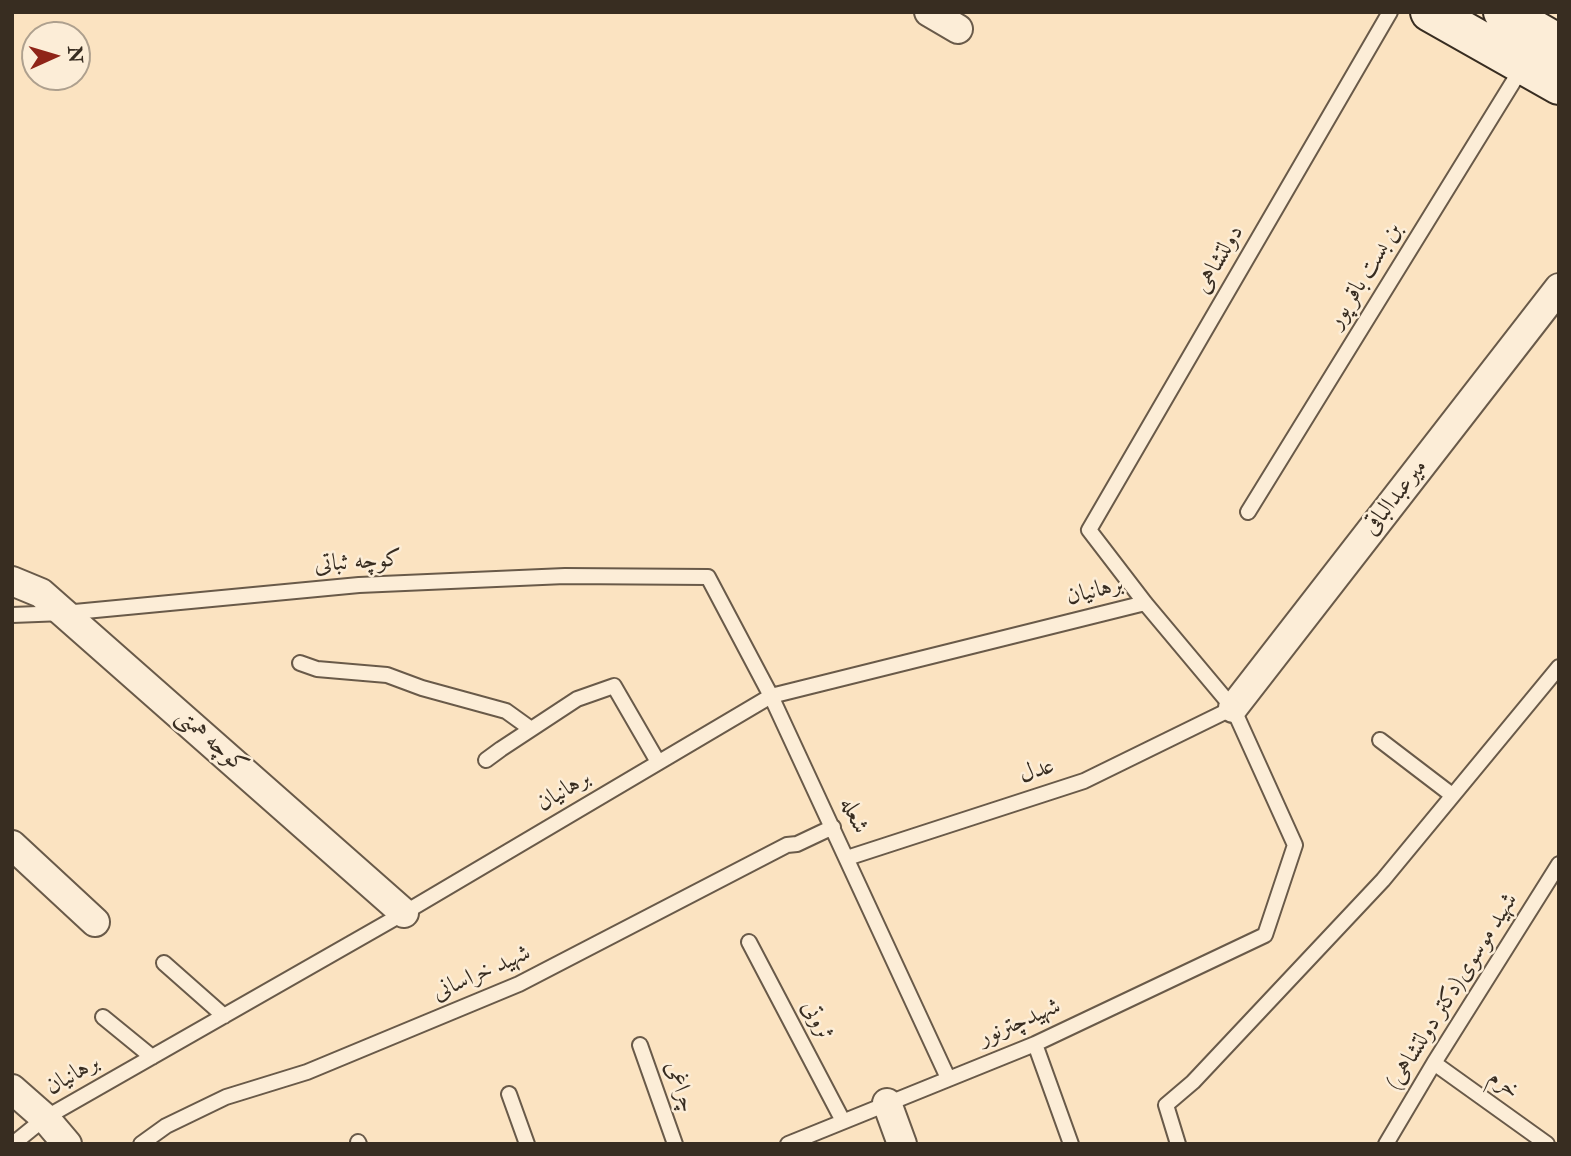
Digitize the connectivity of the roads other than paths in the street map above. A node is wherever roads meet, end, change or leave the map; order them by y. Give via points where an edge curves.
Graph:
1 (929, 12) edge
2 (1390, 12) edge
3 (1430, 12) edge
4 (1503, 12) edge
5 (958, 29) dead end
6 (1559, 44) edge
7 (1523, 65) junction
8 (1559, 85) edge
9 (1559, 288) edge
10 (1248, 512) dead end
11 (708, 577) joint
12 (12, 581) edge
13 (1145, 603) junction
14 (64, 613) junction
15 (12, 615) edge
16 (300, 663) dead end
17 (1559, 667) edge
18 (771, 696) junction
19 (1233, 708) junction
20 (531, 729) junction
21 (1380, 740) dead end
22 (485, 760) dead end
23 (657, 762) junction
24 (1452, 795) junction
25 (833, 827) junction
26 (12, 845) edge
27 (847, 858) junction
28 (1559, 864) edge
29 (404, 913) junction
30 (95, 922) dead end
31 (749, 942) dead end
32 (164, 963) dead end
33 (224, 1016) junction
34 (103, 1017) dead end
35 (1035, 1044) junction
36 (640, 1045) dead end
37 (152, 1057) junction
38 (1434, 1063) junction
39 (948, 1078) junction
40 (12, 1089) edge
41 (509, 1094) dead end
42 (887, 1103) junction
43 (45, 1118) junction
44 (843, 1121) junction
45 (13, 1144) edge
46 (67, 1144) edge
47 (141, 1144) edge
48 (527, 1144) edge
49 (675, 1144) edge
50 (788, 1144) edge
51 (902, 1144) edge
52 (1071, 1144) edge
53 (1178, 1144) edge
54 (1386, 1144) edge
55 (1547, 1144) edge

1 - 5 street
2 - 13 lane, دولتشاهی via 1089,530
3 - 7 main road
4 - 6 main road
7 - 8 main road
7 - 10 lane, بن بست باقر پور
9 - 19 street, میرعبدالباقی
11 - 14 lane, کوچه ثباتی via 565,576 359,585
11 - 18 lane, شعله
12 - 14 street, کوچه همتی via 41,593
13 - 18 lane, برهانیان
13 - 19 lane
14 - 15 lane, کوچه ثباتی
14 - 29 street, کوچه همتی
16 - 20 lane via 317,669 387,675 506,711
17 - 24 lane
18 - 23 lane, برهانیان
18 - 25 lane, شعله
19 - 27 lane, عدل via 1084,781
19 - 35 lane, شهیدچترنور via 1295,845 1265,934
20 - 22 lane
20 - 23 lane via 577,699 614,686
21 - 24 lane
23 - 29 lane, برهانیان
24 - 53 lane via 1382,880 1193,1082 1166,1105
25 - 27 lane, شعله
25 - 47 lane, شهید خراسانی via 787,845 519,984 307,1072 226,1097 166,1126
26 - 30 street
27 - 39 lane, شعله
28 - 38 lane, شهید موسوی(دکتر دولتشاهی)
29 - 33 lane, برهانیان
31 - 44 lane, ثروتی
32 - 33 lane
33 - 37 lane, برهانیان
34 - 37 lane
35 - 39 lane, شهیدچترنور
35 - 52 lane
36 - 49 lane, چراغی
37 - 43 lane, برهانیان
38 - 54 lane, شهید موسوی(دکتر دولتشاهی)
38 - 55 lane, خرم
39 - 42 lane, شهیدچترنور
40 - 43 street
41 - 48 lane
42 - 44 lane, شهیدچترنور
42 - 51 street
43 - 45 lane, برهانیان
43 - 46 street
44 - 50 lane, شهیدچترنور

